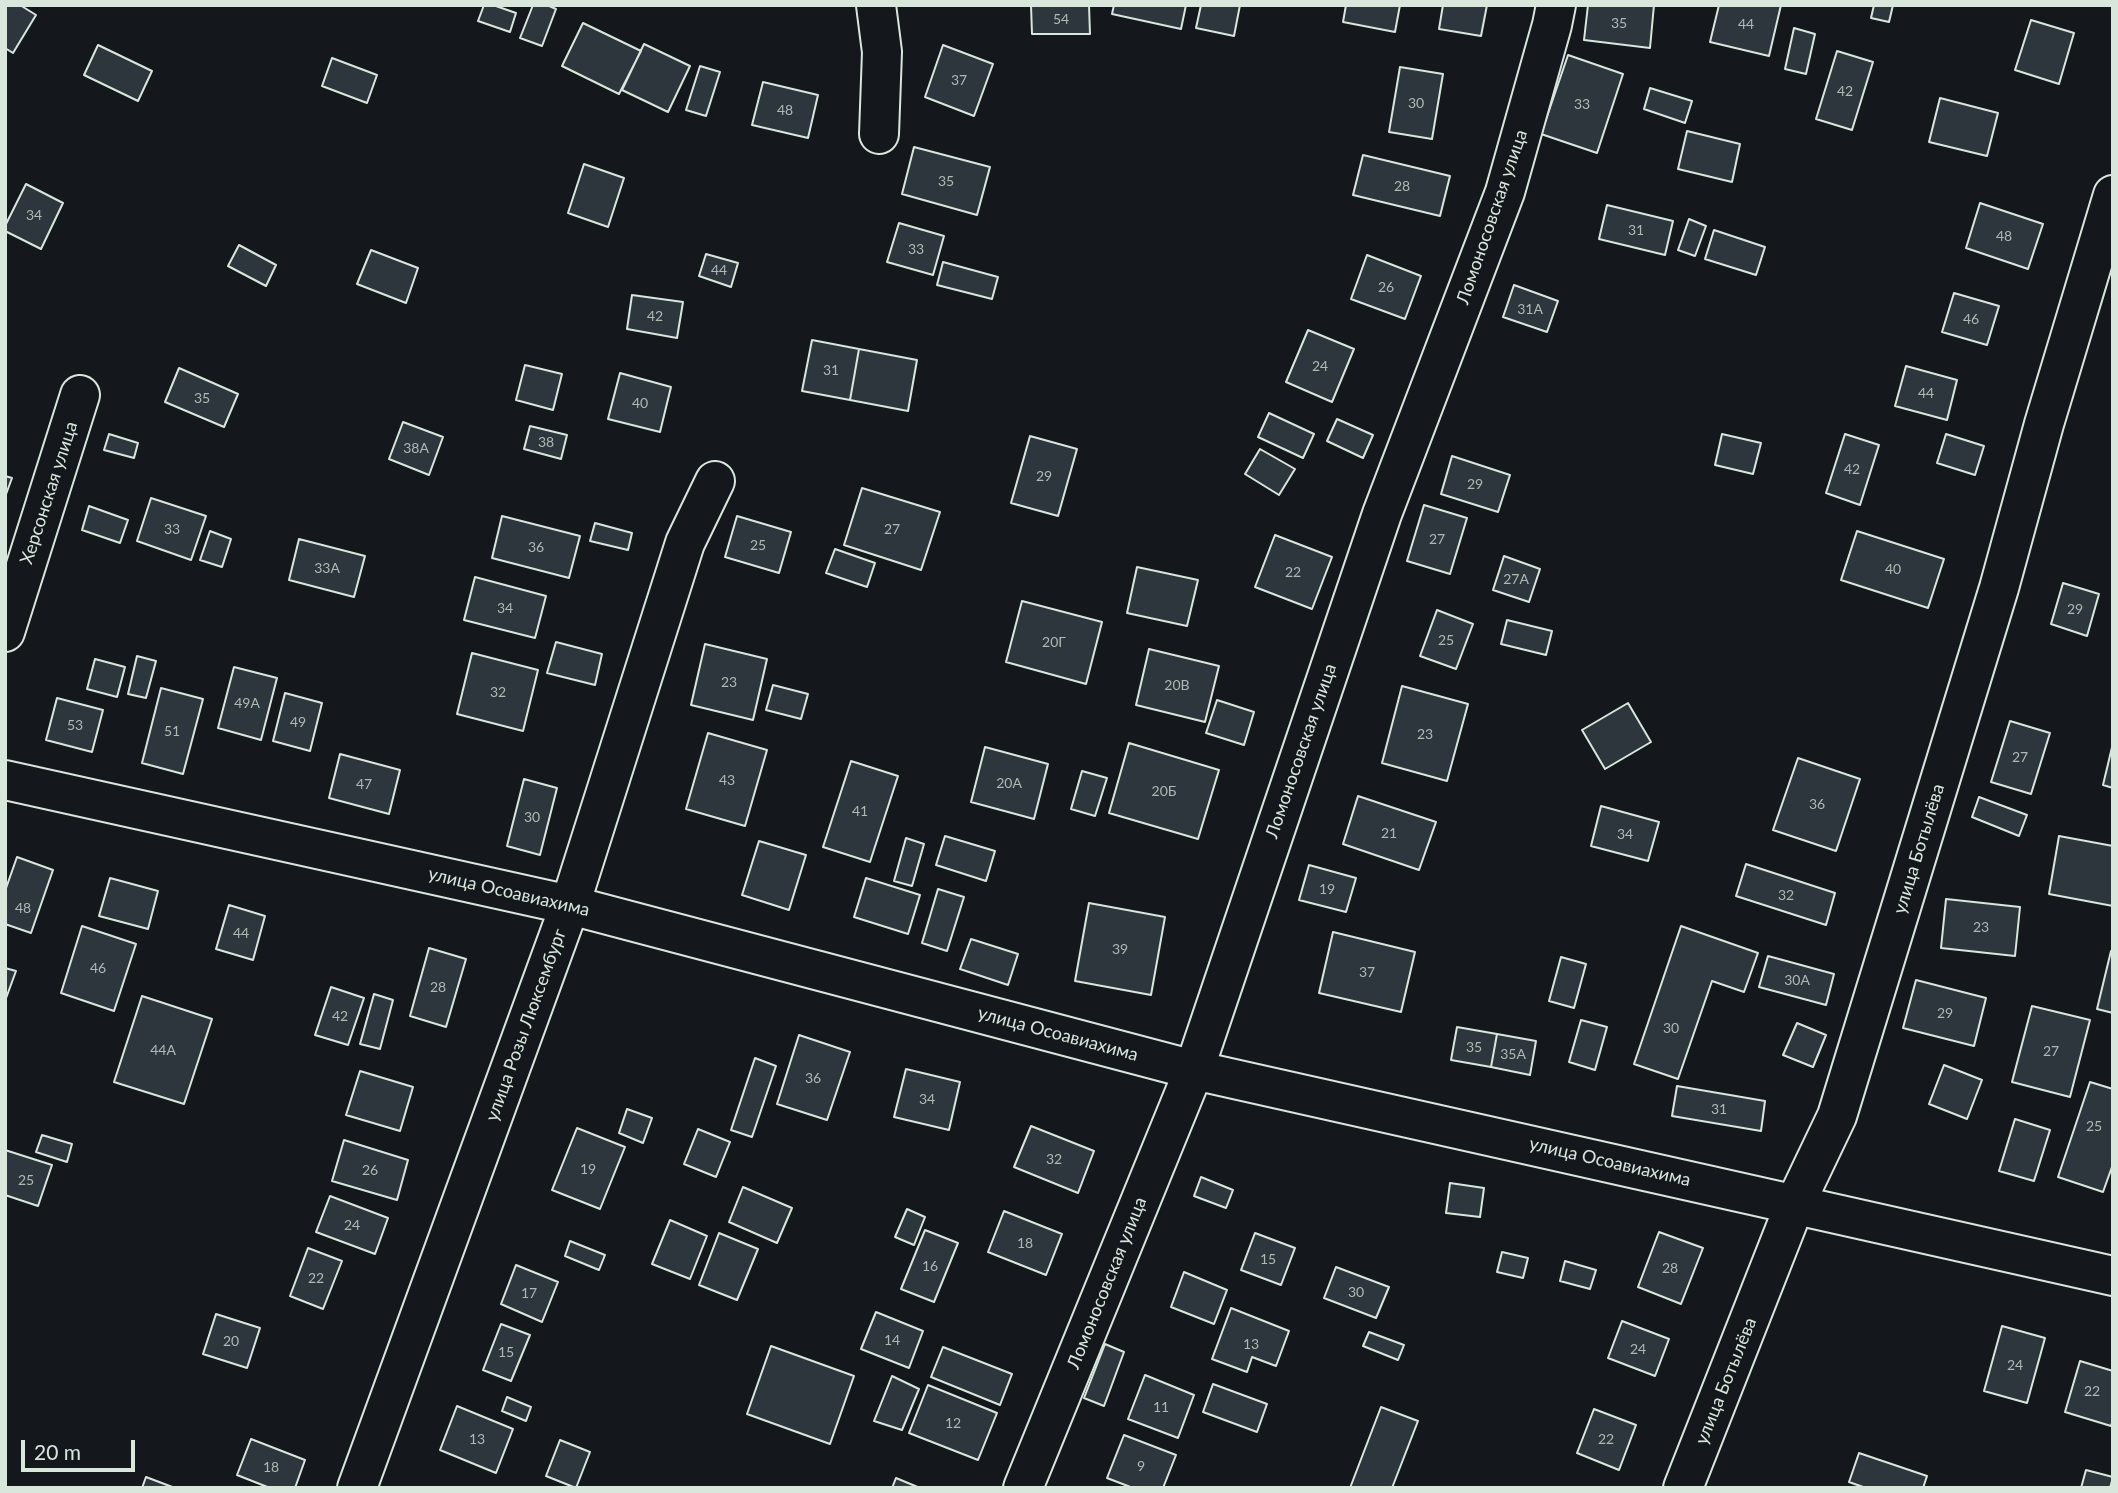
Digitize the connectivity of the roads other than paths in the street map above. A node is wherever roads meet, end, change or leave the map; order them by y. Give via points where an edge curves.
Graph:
1 (876, 5) edge
2 (1556, 5) edge
3 (879, 134) dead end
4 (2113, 195) edge
5 (80, 395) dead end
6 (715, 481) dead end
7 (5, 632) edge
8 (5, 780) edge
9 (570, 905) junction
10 (1194, 1070) junction
11 (1795, 1204) junction
12 (2113, 1276) edge
13 (357, 1488) edge
14 (1023, 1488) edge
15 (1683, 1488) edge

1 - 3 street via 882,52
2 - 10 street, Ломоносовская улица via 1505,192 1378,527
4 - 11 street, улица Ботылёва via 1999,588 1837,1116
5 - 7 street, Херсонская улица
6 - 9 street, улица Розы Люксембург via 685,543
8 - 9 street, улица Осоавиахима
9 - 10 street, улица Осоавиахима
9 - 13 street, улица Розы Люксембург
10 - 11 street, улица Осоавиахима
10 - 14 street, Ломоносовская улица
11 - 12 street, улица Осоавиахима
11 - 15 street, улица Ботылёва

